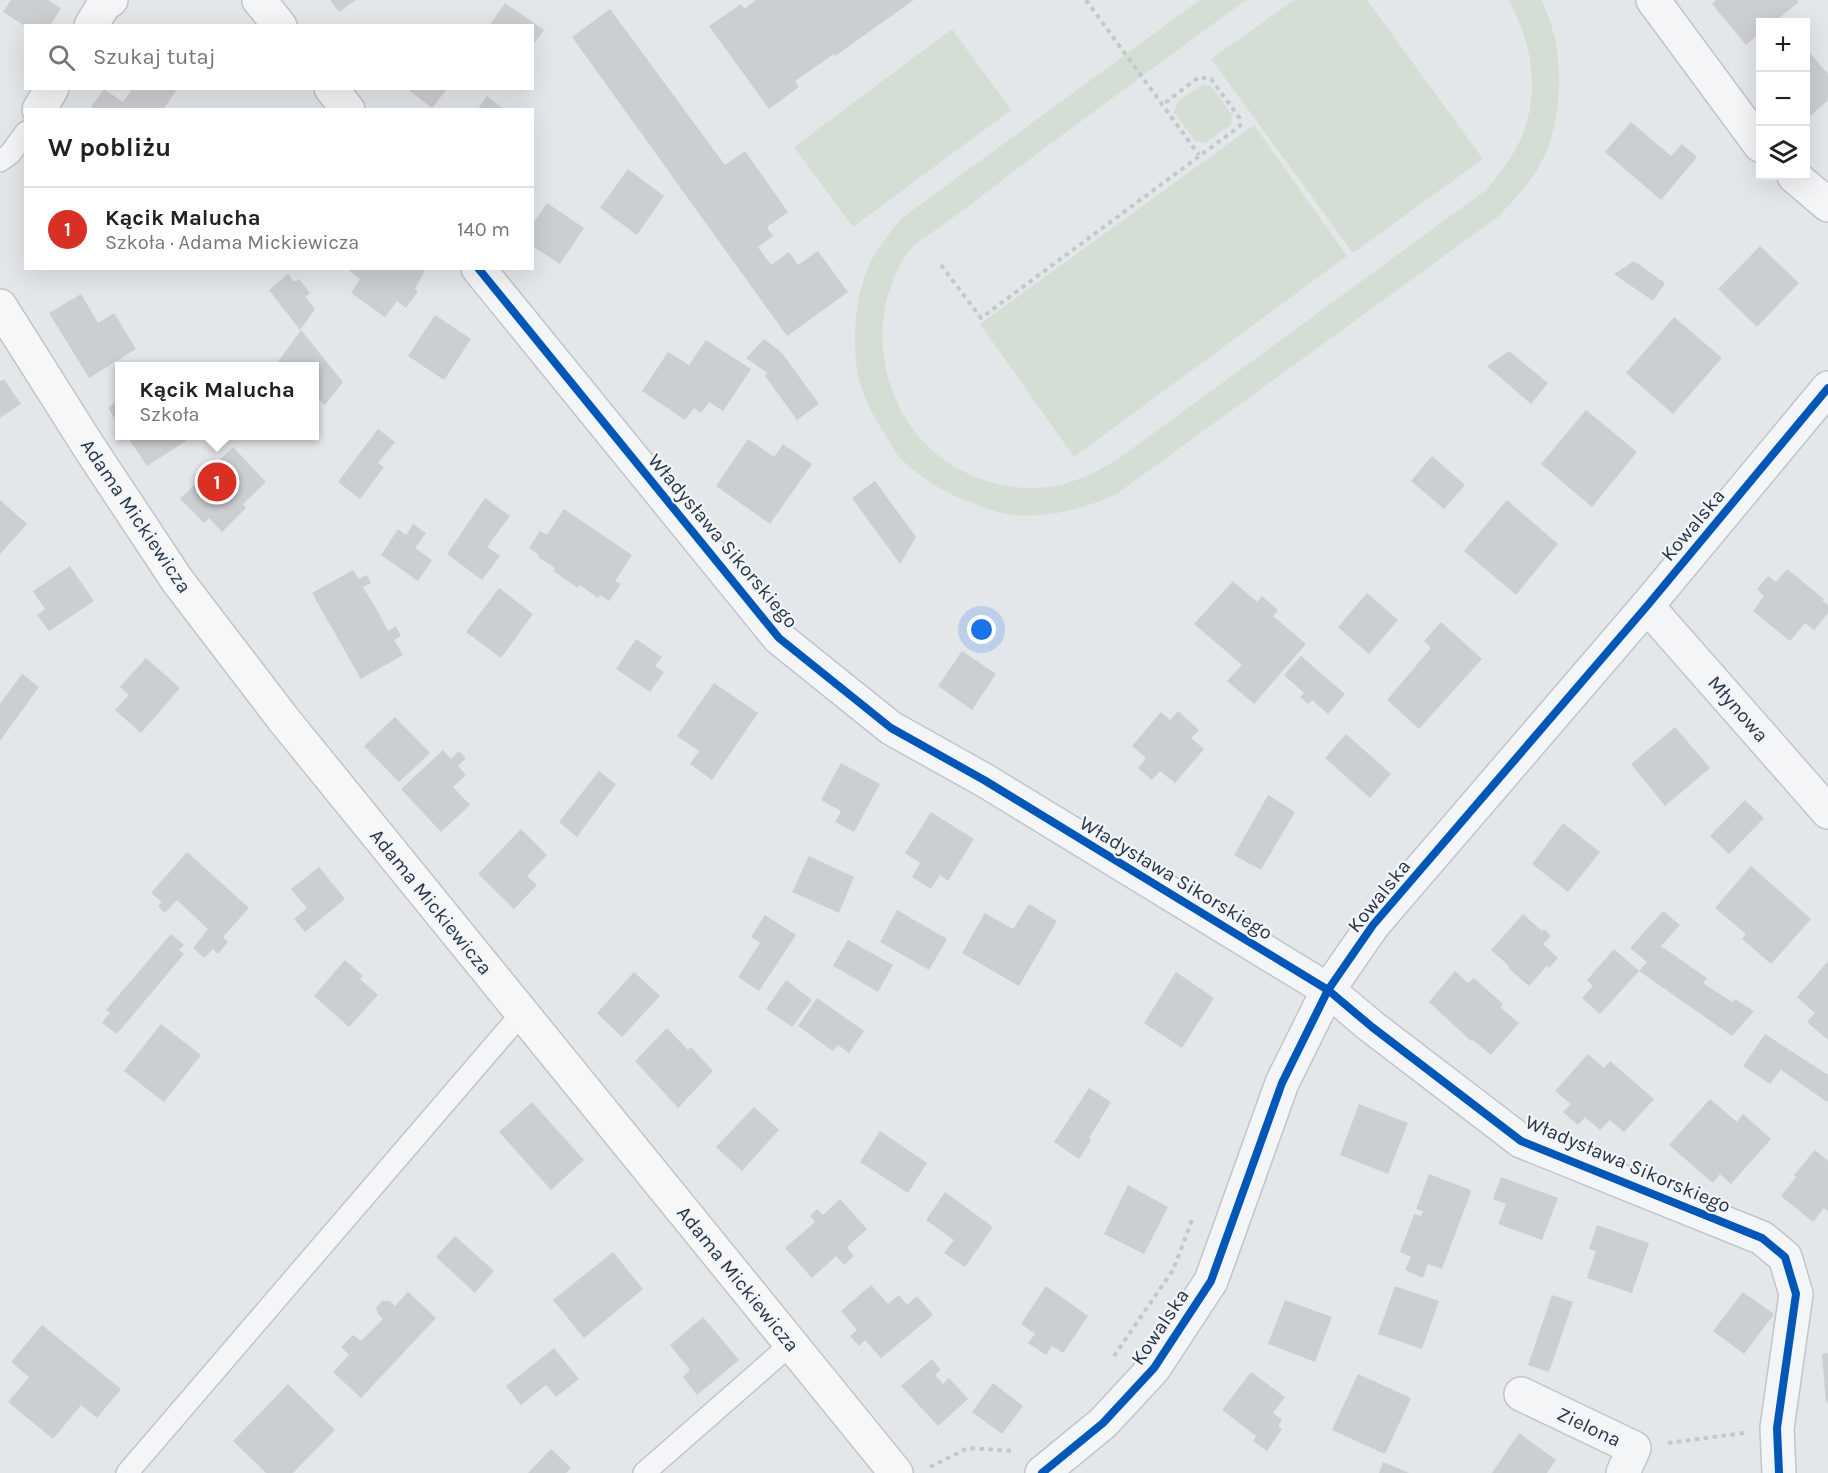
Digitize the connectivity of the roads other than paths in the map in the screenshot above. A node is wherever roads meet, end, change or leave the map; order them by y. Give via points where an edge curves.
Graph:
1 (111, 0) edge
2 (259, 0) edge
3 (1653, 0) edge
4 (92, 24) edge
5 (278, 24) edge
6 (51, 90) edge
7 (333, 90) edge
8 (40, 108) edge
9 (346, 108) edge
10 (24, 135) edge
11 (1756, 138) edge
12 (0, 160) edge
13 (1799, 180) edge
14 (1828, 206) edge
15 (480, 270) edge
16 (0, 306) edge
17 (1828, 388) edge
18 (1647, 606) junction
19 (1828, 812) edge
20 (1328, 990) junction
21 (522, 1013) junction
22 (791, 1344) junction
23 (1521, 1394) dead end
24 (1628, 1460) edge
25 (127, 1473) edge
26 (644, 1473) edge
27 (896, 1473) edge
28 (1041, 1473) edge
29 (1779, 1473) edge

1 - 4 street via 104,4
2 - 5 street
3 - 11 street
6 - 8 street
7 - 9 street
10 - 12 lane via 10,154
13 - 14 street
15 - 20 street, Władysława Sikorskiego via 779,638 891,728 984,780
16 - 21 main road, Adama Mickiewicza via 177,580 284,720
17 - 18 street, Kowalska
18 - 19 street, Młynowa
18 - 20 street, Kowalska via 1373,926
20 - 28 street, Kowalska via 1282,1083 1211,1281 1154,1368 1103,1423
20 - 29 street, Władysława Sikorskiego via 1521,1141 1761,1238 1785,1257 1796,1294 1777,1428
21 - 22 main road, Adama Mickiewicza
21 - 25 lane
22 - 26 lane
22 - 27 main road, Adama Mickiewicza
23 - 24 street, Zielona

